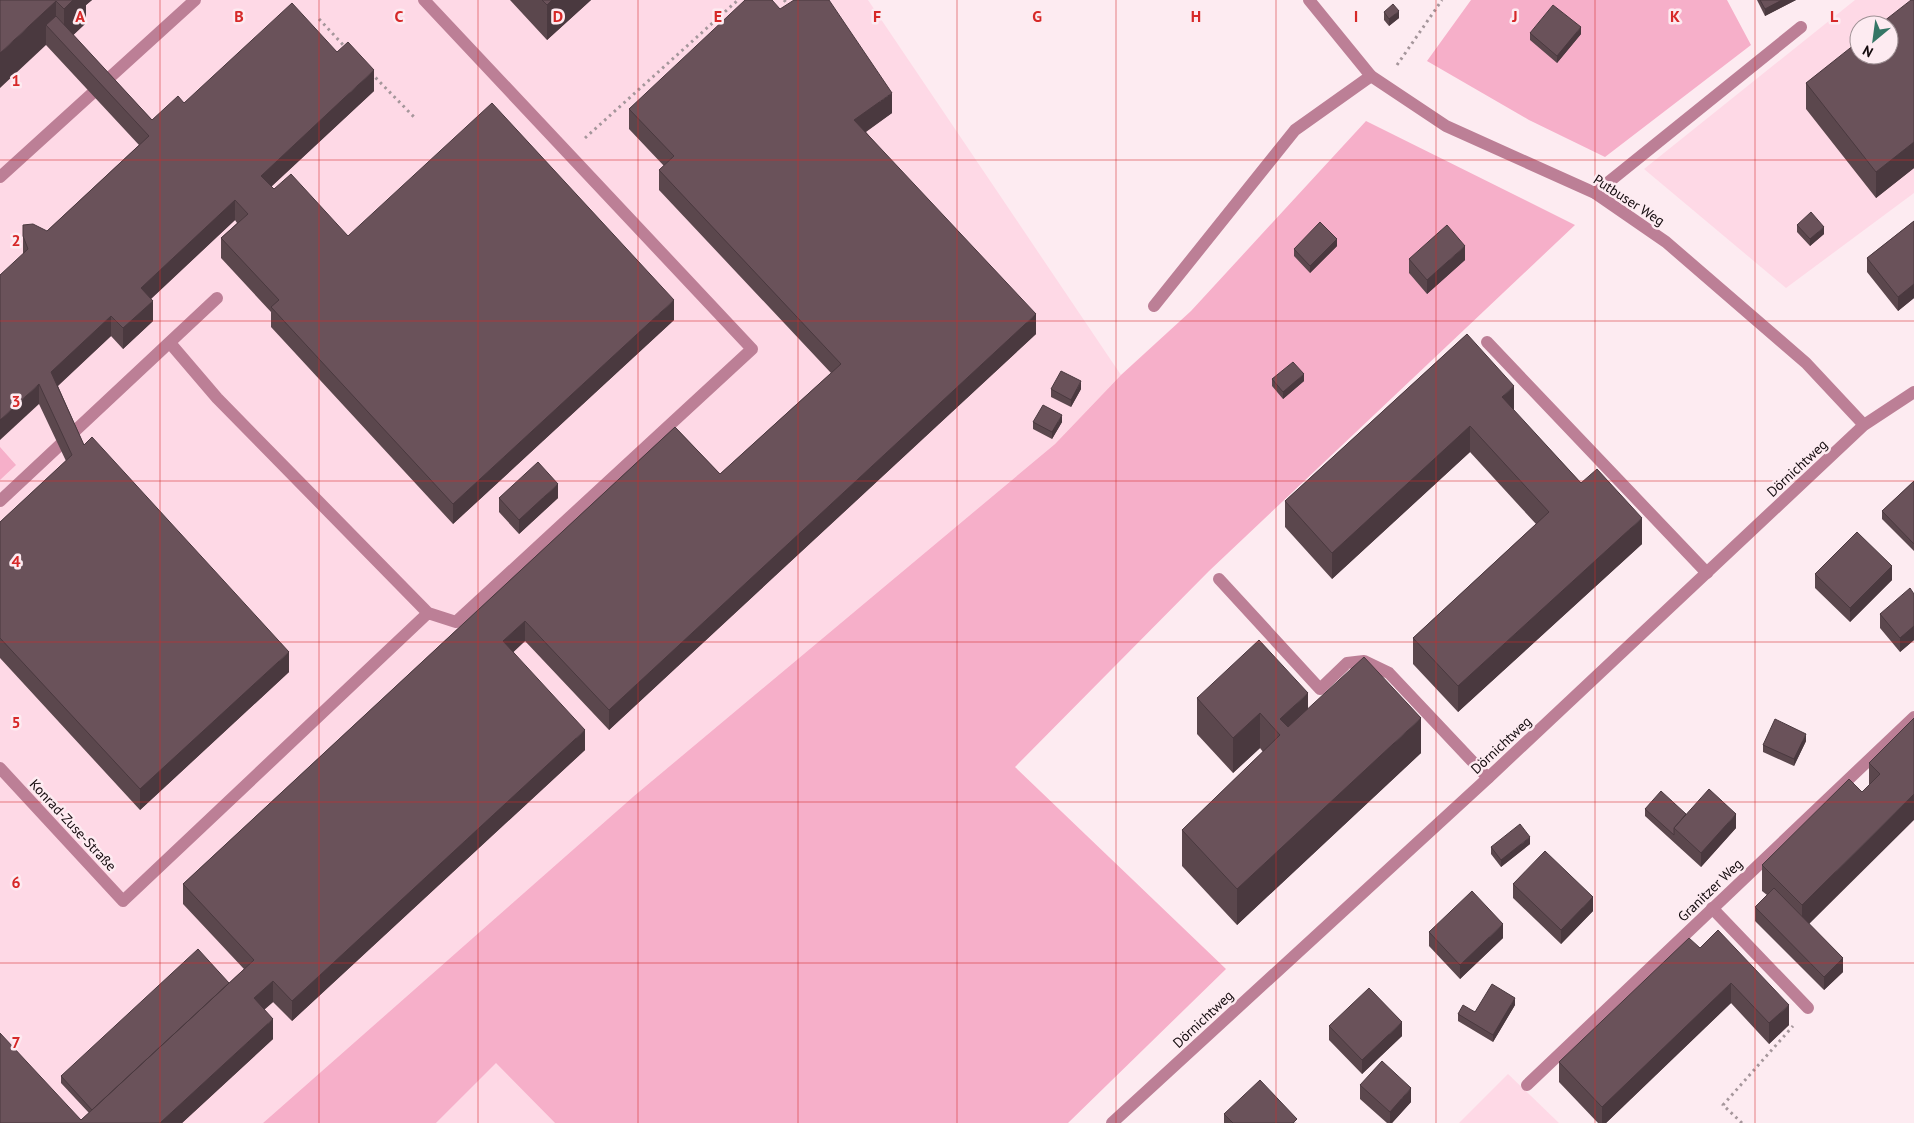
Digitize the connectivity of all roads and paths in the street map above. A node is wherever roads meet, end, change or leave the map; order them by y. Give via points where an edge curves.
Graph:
1 (195, 0) edge
2 (424, 0) edge
3 (738, 0) edge
4 (784, 0) edge
5 (1309, 0) edge
6 (1442, 0) edge
7 (794, 11) edge
8 (319, 19) dead end
9 (1802, 27) dead end
10 (352, 54) edge
11 (1400, 61) dead end
12 (366, 68) edge
13 (1371, 76) junction
14 (415, 118) dead end
15 (568, 154) junction
16 (0, 177) edge
17 (1595, 193) junction
18 (217, 298) dead end
19 (1154, 306) dead end
20 (1487, 342) dead end
21 (170, 343) junction
22 (1914, 392) edge
23 (1864, 425) junction
24 (0, 501) edge
25 (1707, 573) junction
26 (1219, 579) dead end
27 (428, 613) junction
28 (1914, 717) edge
29 (0, 768) edge
30 (1488, 778) junction
31 (1712, 908) junction
32 (1808, 1008) joint
33 (1527, 1085) dead end
34 (1112, 1123) edge
35 (1742, 1123) edge

1 - 16 street
2 - 15 street
3 - 15 path
4 - 7 path
5 - 13 street, Putbuser Weg
6 - 11 path
8 - 10 path
9 - 17 street
12 - 14 path
13 - 17 street, Putbuser Weg via 1446,126
13 - 19 street via 1295,130
15 - 27 street via 752,349 456,622
17 - 23 street, Putbuser Weg via 1666,242 1806,363
18 - 21 street
20 - 25 street
21 - 24 street
21 - 27 street via 217,398
22 - 23 street, Dörnichtweg
23 - 25 street, Dörnichtweg
25 - 30 street, Dörnichtweg
26 - 30 street via 1320,689 1348,663 1364,661 1389,673
27 - 29 street, Konrad-Zuse-Straße via 123,901
28 - 31 street, Granitzer Weg
30 - 34 street, Dörnichtweg
31 - 32 street
31 - 33 street, Granitzer Weg
32 - 35 path via 1723,1105

